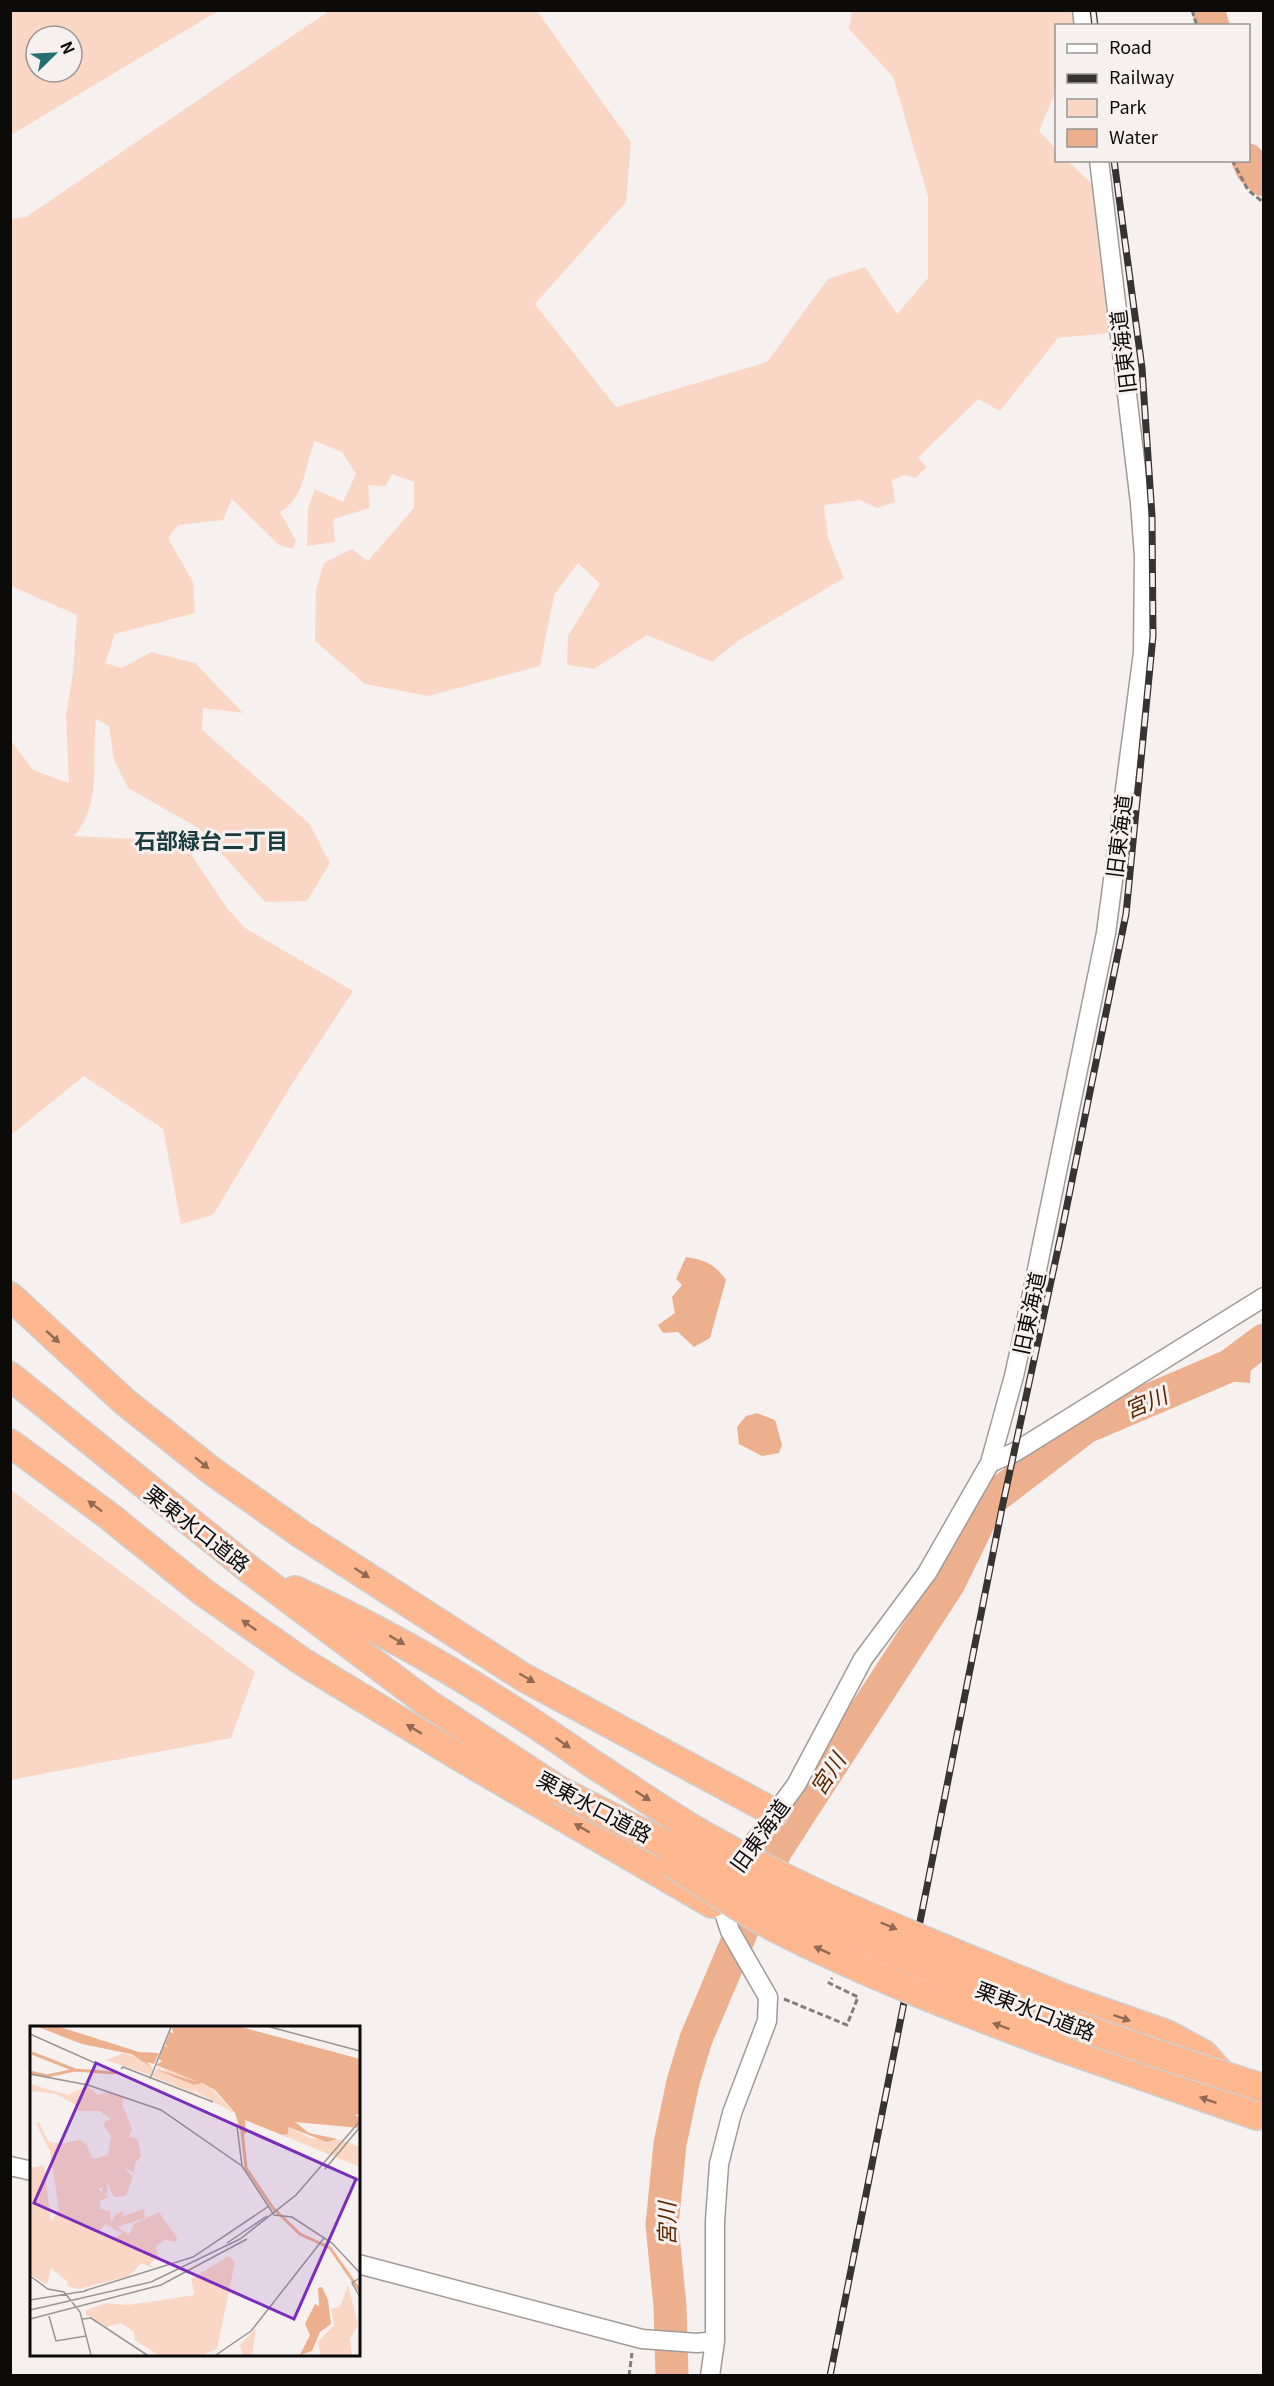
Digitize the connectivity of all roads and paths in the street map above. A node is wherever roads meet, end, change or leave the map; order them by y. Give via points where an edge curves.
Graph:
1 (1099, 162) edge
2 (1233, 162) edge
3 (1263, 202) edge
4 (10, 1296) edge
5 (1263, 1297) edge
6 (10, 1376) edge
7 (10, 1443) edge
8 (990, 1463) junction
9 (250, 1570) junction
10 (560, 1790) junction
11 (775, 1813) junction
12 (727, 1921) junction
13 (829, 1983) dead end
14 (777, 1996) dead end
15 (1263, 2088) edge
16 (1263, 2113) edge
17 (1263, 2119) edge
18 (10, 2166) edge
19 (30, 2171) edge
20 (360, 2265) edge
21 (706, 2342) junction
22 (710, 2376) edge

1 - 8 street, 旧東海道 via 1140,503 1143,654 1106,933 1028,1314
2 - 3 path via 1248,190
4 -> 11 highway via 125,1402 301,1534 523,1677
5 - 8 street via 1015,1452
6 - 9 highway, 栗東水口道路
12 -> 7 highway via 303,1662 203,1592
8 - 11 street, 旧東海道 via 927,1573 863,1659 795,1785
9 - 10 highway, 栗東水口道路 via 426,1702
9 -> 16 highway, bridge via 362,1620 508,1704 708,1837 798,1885 891,1927 1167,2034 1204,2054 1238,2093
10 - 15 highway, 栗東水口道路, bridge via 750,1886 948,1976 1145,2051
17 -> 10 highway, bridge via 960,2010 775,1928
11 - 12 street, 旧東海道 via 725,1881
12 - 21 street via 768,1997 767,2021 732,2113 719,2164
13 - 14 path via 858,1997 847,2025
18 - 19 street
20 - 21 street via 642,2339
21 - 22 street

